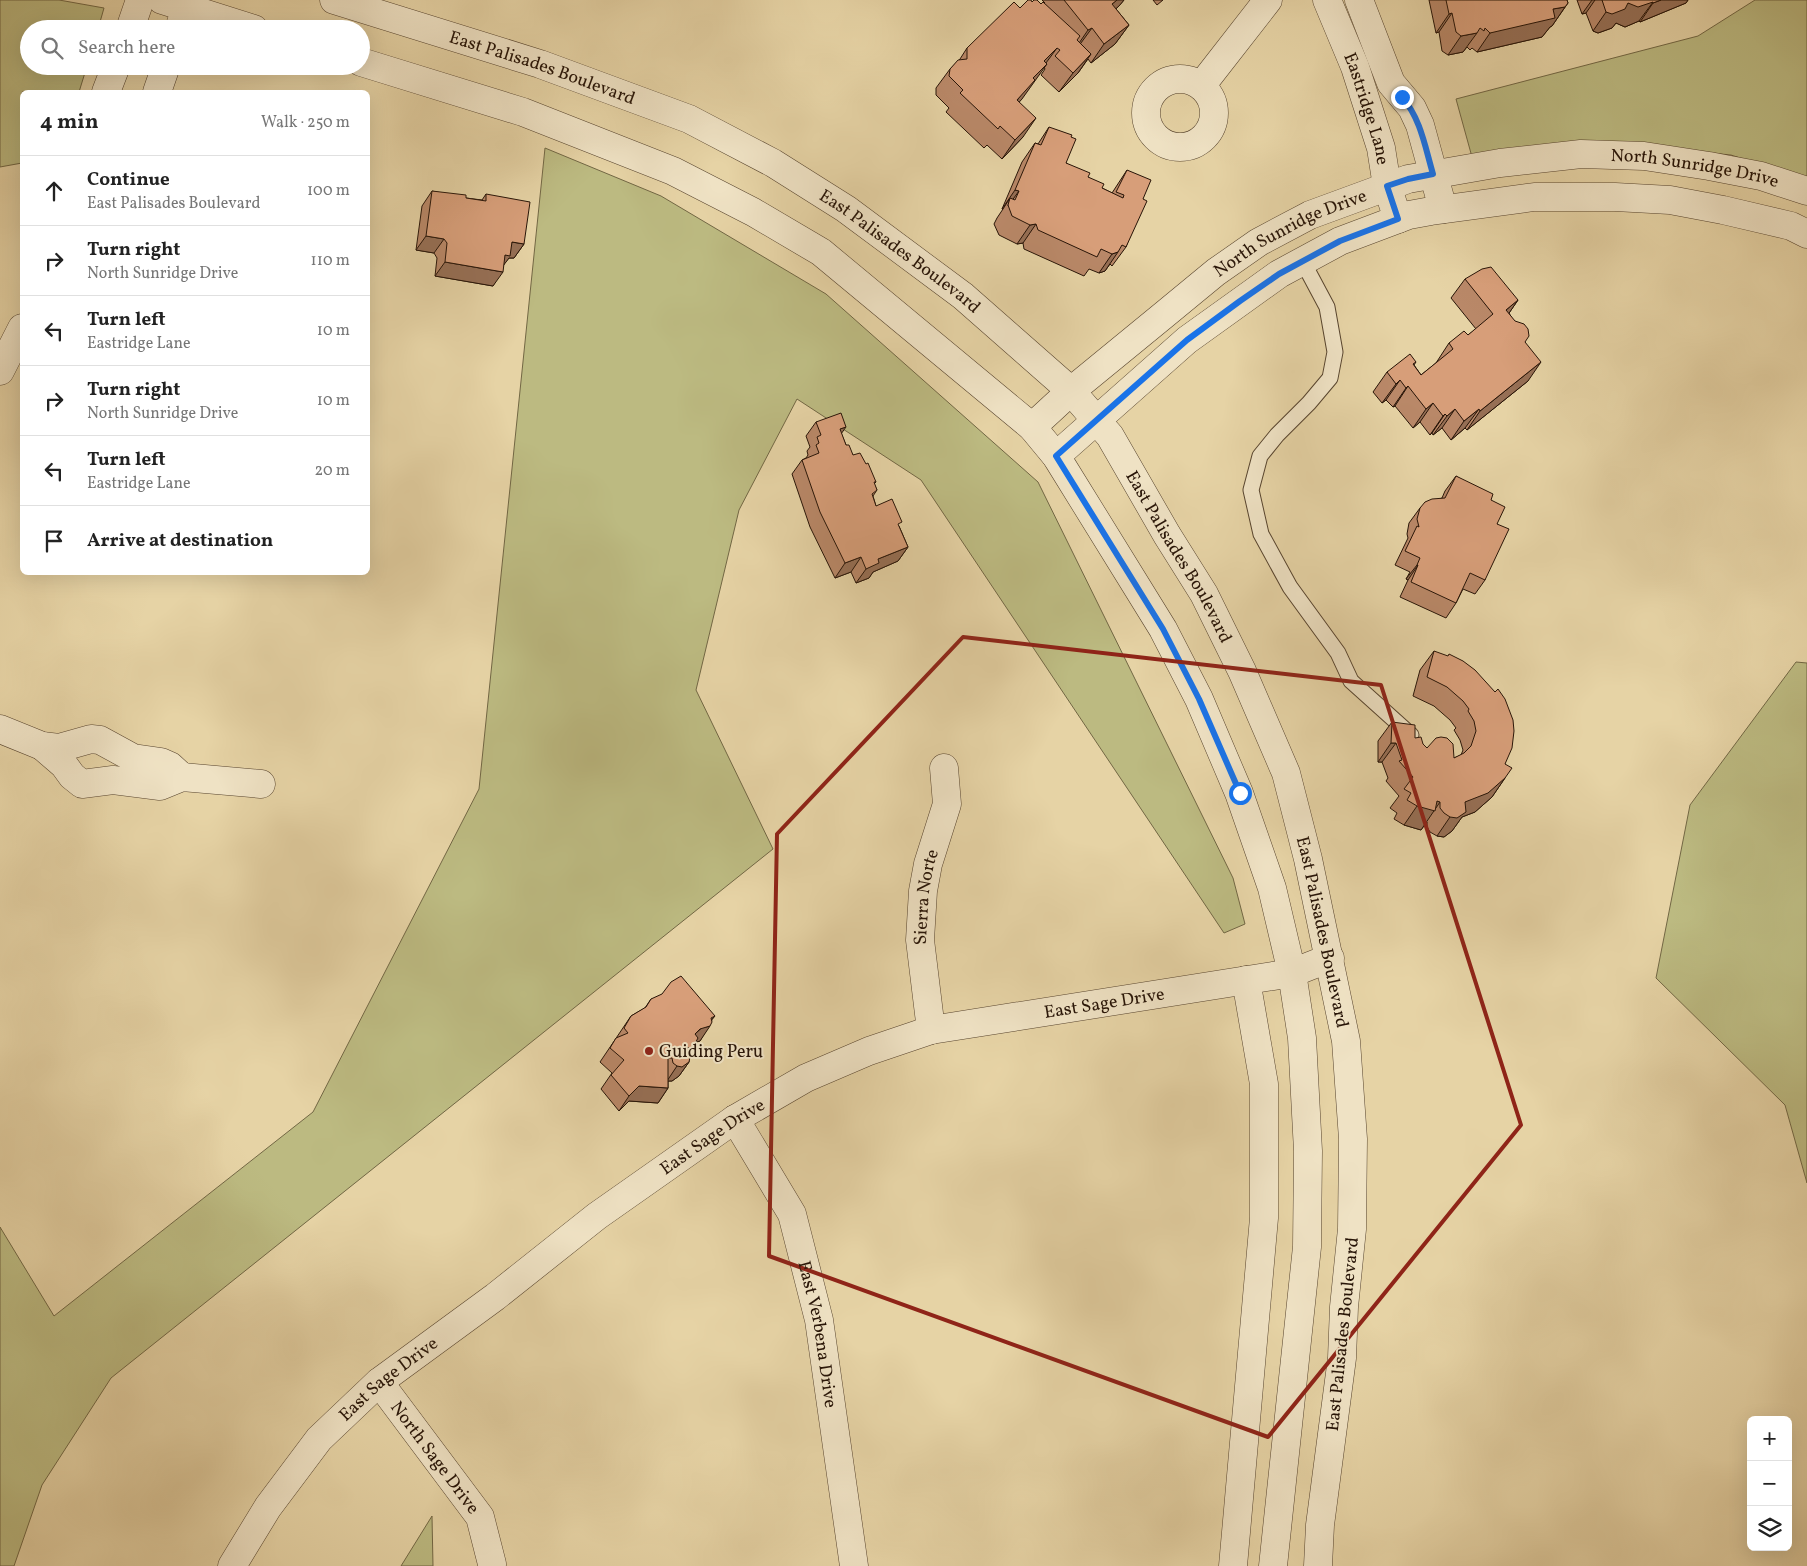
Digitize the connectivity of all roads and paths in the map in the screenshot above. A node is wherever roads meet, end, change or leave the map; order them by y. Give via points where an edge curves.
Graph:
1 (140, 0) edge
2 (334, 0) edge
3 (1268, 0) edge
4 (1327, 0) edge
5 (1359, 0) edge
6 (178, 9) edge
7 (133, 20) edge
8 (220, 20) edge
9 (370, 65) edge
10 (113, 75) edge
11 (163, 75) edge
12 (1201, 86) dead end
13 (107, 90) edge
14 (157, 90) edge
15 (1433, 174) junction
16 (1387, 186) junction
17 (1807, 191) edge
18 (1443, 209) junction
19 (1398, 219) junction
20 (1807, 234) edge
21 (1303, 262) junction
22 (20, 332) edge
23 (0, 370) edge
24 (1071, 391) junction
25 (1097, 421) junction
26 (1032, 427) junction
27 (1056, 456) junction
28 (0, 728) edge
29 (1411, 735) edge
30 (42, 746) junction
31 (944, 768) dead end
32 (182, 777) junction
33 (261, 784) dead end
34 (1330, 958) junction
35 (1292, 973) junction
36 (1246, 980) junction
37 (930, 1030) junction
38 (735, 1119) junction
39 (379, 1382) junction
40 (491, 1565) edge
41 (232, 1566) edge
42 (854, 1566) edge
43 (1233, 1566) edge
44 (1273, 1566) edge
45 (1318, 1566) edge

1 - 7 street
2 - 24 street, East Palisades Boulevard via 540,64 689,119 765,158 846,209 962,296
3 - 12 street
4 - 16 street, Eastridge Lane via 1355,67 1378,139
5 - 15 street, Eastridge Lane via 1391,83 1412,108 1420,125
6 - 8 street
9 - 26 street via 523,112 673,171 753,212 821,252
10 - 13 street
11 - 14 street
15 - 16 street, North Sunridge Drive
15 - 17 street, North Sunridge Drive via 1500,162 1581,154 1644,156 1761,176
15 - 18 street, Eastridge Lane
16 - 19 street, Eastridge Lane
16 - 24 street, North Sunridge Drive via 1310,215 1259,242 1216,272
18 - 19 street, North Sunridge Drive
18 - 20 street, North Sunridge Drive via 1534,197 1670,200 1790,226
19 - 21 street, North Sunridge Drive via 1340,241
21 - 25 street, North Sunridge Drive via 1279,274 1187,340
21 - 29 lane via 1327,307 1335,352 1330,378 1260,456 1251,490 1261,534 1290,587 1338,652 1351,681
22 - 23 street
24 - 25 street, East Palisades Boulevard
24 - 26 street, North Sunridge Drive
25 - 27 street, North Sunridge Drive
25 - 34 street, East Palisades Boulevard via 1110,436 1204,594 1242,671 1286,773
26 - 27 street
27 - 35 street via 1163,629 1199,699 1240,793 1272,888
28 - 30 street
30 - 32 street via 59,748 91,739 100,740 133,758 170,766
30 - 32 street via 82,784 113,780 160,786
31 - 37 street, Sierra Norte via 947,804 928,864 920,940
32 - 33 street
34 - 35 street, East Sage Drive
34 - 45 street, East Palisades Boulevard via 1346,1041 1353,1139 1352,1229 1342,1358 1320,1525
35 - 36 street, East Sage Drive
35 - 44 street via 1302,1038 1308,1151 1307,1247
36 - 37 street, East Sage Drive
36 - 43 street via 1264,1084 1264,1218
37 - 38 street, East Sage Drive via 806,1078
38 - 39 street, East Sage Drive via 598,1216
38 - 42 street, East Verbena Drive via 792,1214 819,1320
39 - 40 street, North Sage Drive via 480,1517
39 - 41 street, East Sage Drive via 319,1439 268,1507

